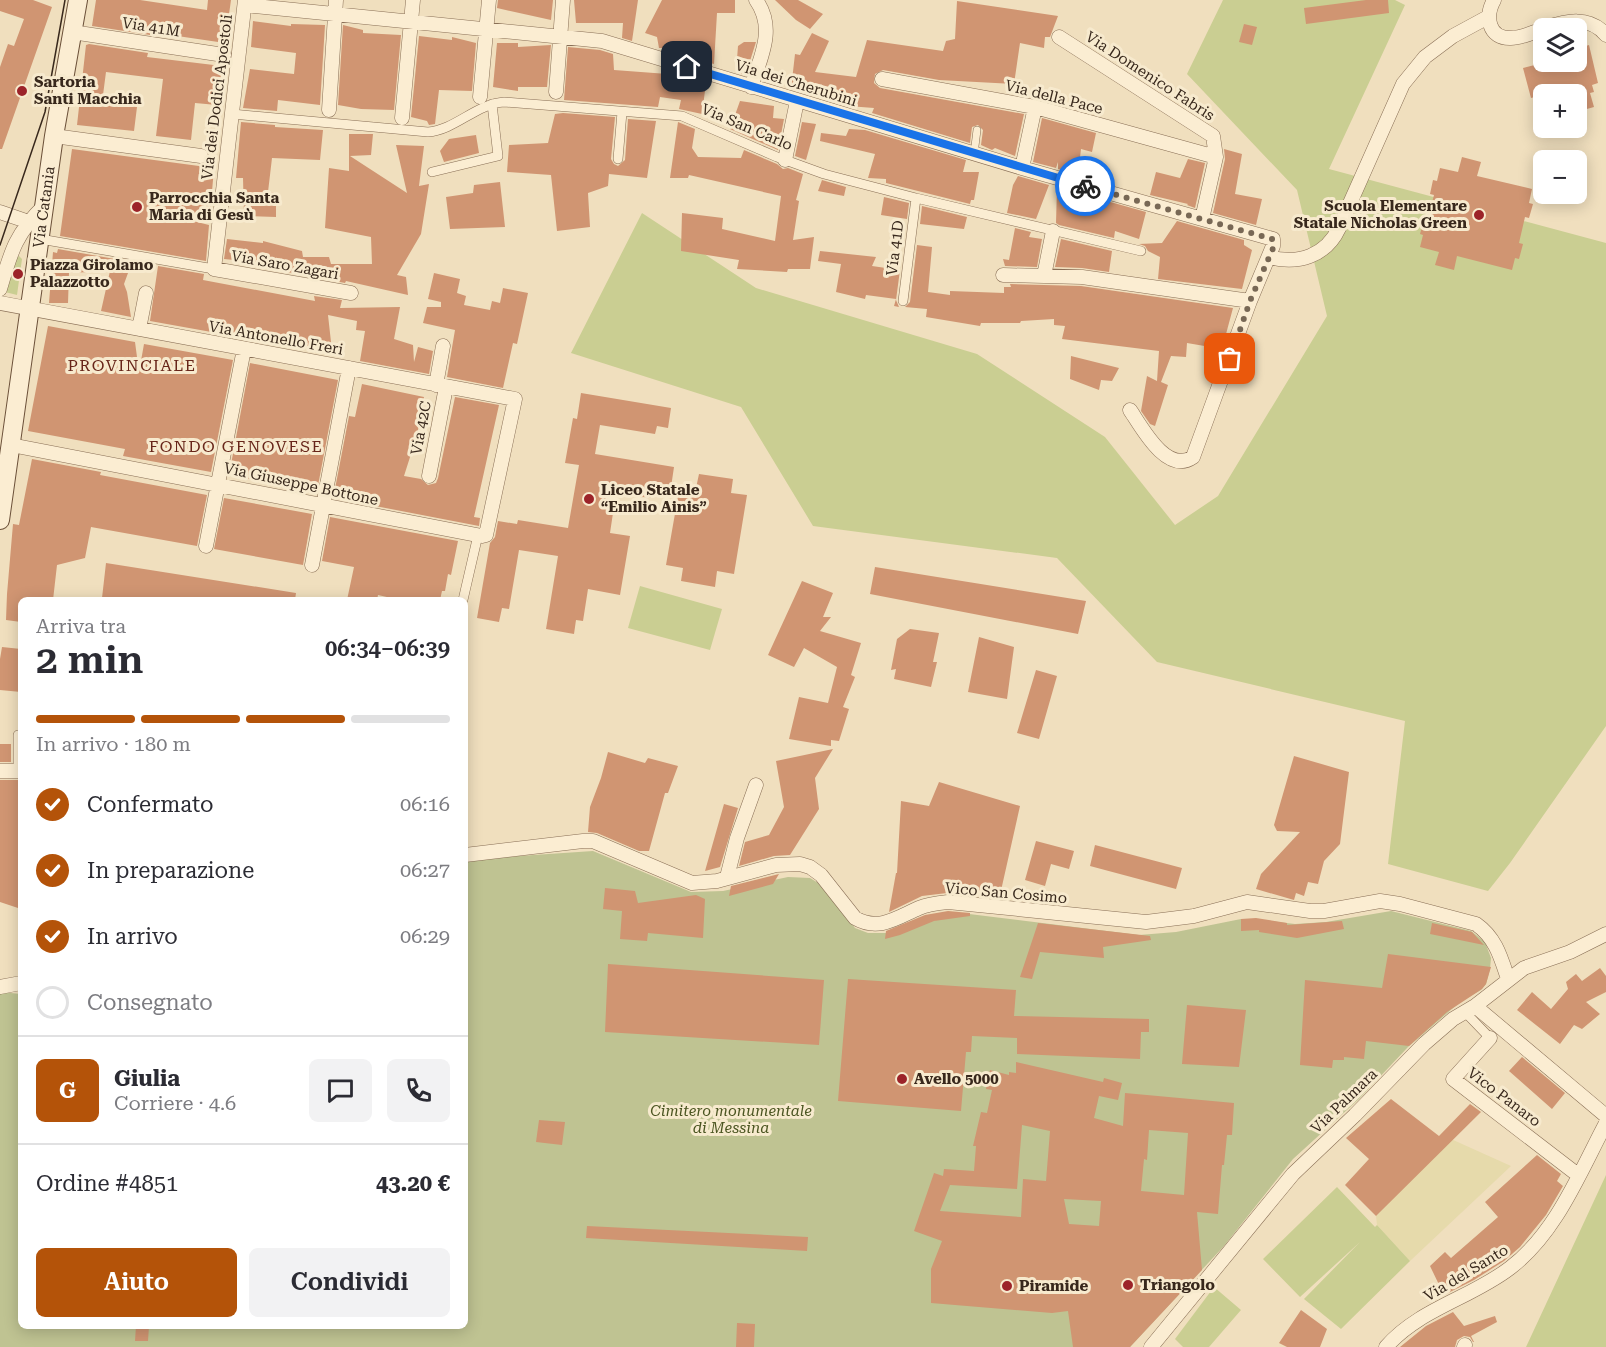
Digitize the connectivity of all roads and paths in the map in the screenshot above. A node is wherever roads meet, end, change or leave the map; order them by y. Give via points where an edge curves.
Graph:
1 (78, 0) edge
2 (413, 0) edge
3 (489, 0) edge
4 (563, 0) edge
5 (756, 0) edge
6 (1494, 0) edge
7 (245, 3) edge
8 (336, 7) edge
9 (1488, 17) junction
10 (411, 22) junction
11 (1587, 22) edge
12 (486, 29) junction
13 (72, 32) junction
14 (1533, 32) edge
15 (1606, 35) edge
16 (561, 36) junction
17 (1059, 37) dead end
18 (224, 55) dead end
19 (882, 79) dead end
20 (751, 87) junction
21 (556, 92) dead end
22 (486, 101) junction
23 (797, 101) junction
24 (1035, 107) junction
25 (329, 110) dead end
26 (622, 112) junction
27 (232, 114) junction
28 (402, 118) dead end
29 (977, 130) dead end
30 (54, 136) junction
31 (974, 154) junction
32 (201, 156) dead end
33 (1216, 157) junction
34 (618, 159) dead end
35 (785, 160) junction
36 (1022, 168) junction
37 (432, 172) dead end
38 (916, 198) junction
39 (0, 212) edge
40 (1202, 219) junction
41 (37, 229) junction
42 (1053, 231) junction
43 (1141, 251) dead end
44 (1269, 258) junction
45 (214, 269) junction
46 (1004, 275) dead end
47 (1044, 276) junction
48 (0, 289) edge
49 (146, 293) dead end
50 (351, 293) dead end
51 (903, 301) dead end
52 (1250, 301) junction
53 (0, 303) edge
54 (31, 309) junction
55 (140, 329) junction
56 (443, 346) dead end
57 (244, 349) junction
58 (349, 368) junction
59 (441, 386) junction
60 (1130, 410) dead end
61 (11, 445) junction
62 (429, 476) dead end
63 (218, 484) junction
64 (324, 505) junction
65 (0, 520) edge
66 (478, 535) junction
67 (206, 546) dead end
68 (312, 565) dead end
69 (464, 597) edge
70 (0, 771) edge
71 (18, 771) edge
72 (756, 785) dead end
73 (468, 855) edge
74 (727, 877) junction
75 (1606, 934) edge
76 (1508, 979) junction
77 (18, 984) edge
78 (0, 987) edge
79 (1470, 1009) junction
80 (1490, 1038) joint
81 (1606, 1116) edge
82 (1606, 1124) edge
83 (1578, 1175) junction
84 (1151, 1347) edge
85 (1386, 1347) edge

1 - 13 main road, Via Catania
2 - 10 street
3 - 12 street
4 - 16 street
5 - 20 street via 767,31
6 - 9 street
7 - 8 street, Via dei Cherubini
7 - 27 street, Via dei Dodici Apostoli
8 - 10 street, Via dei Cherubini
8 - 25 street
9 - 14 street via 1493,31 1504,38
9 - 44 street via 1436,47 1403,84 1331,243 1308,258
10 - 12 street, Via dei Cherubini
10 - 28 street
11 - 15 street
12 - 16 street, Via dei Cherubini
12 - 22 street
13 - 18 street, Via 41M
13 - 30 main road, Via Catania
16 - 20 street, Via dei Cherubini via 602,41
16 - 21 street
17 - 33 street, Via Domenico Fabris via 1213,136
19 - 24 street, Via della Pace
20 - 23 street, Via dei Cherubini
22 - 26 street, Via San Carlo
22 - 27 street, Via San Carlo via 442,129 428,132
22 - 37 street via 498,156
23 - 31 street, Via dei Cherubini
23 - 35 street
24 - 33 street, Via della Pace
24 - 36 street
26 - 34 street
26 - 35 street, Via San Carlo via 682,116
27 - 45 street, Via dei Dodici Apostoli
29 - 31 lane
30 - 32 street
30 - 41 main road, Via Catania via 45,205
31 - 36 street, Via dei Cherubini
33 - 40 street
35 - 38 street, Via San Carlo
36 - 40 street, Via dei Cherubini
38 - 42 street, Via San Carlo
38 - 51 street, Via 41D
39 - 41 street
40 - 44 street, Via dei Cherubini via 1272,239 1274,246
41 - 45 street
41 - 48 street via 12,249
41 - 54 main road, Via Catania
42 - 43 street, Via San Carlo
42 - 47 street
44 - 52 street
45 - 50 street, Via Saro Zagari
46 - 47 street
47 - 52 street via 1082,277
49 - 55 street
52 - 60 street via 1193,457 1177,461 1156,448
53 - 54 street, Via Antonello Freri
54 - 55 street, Via Antonello Freri
54 - 61 main road, Via Catania
55 - 57 street, Via Antonello Freri
56 - 59 street, Via 42C
57 - 58 street, Via Antonello Freri
57 - 63 street
58 - 59 street, Via Antonello Freri
58 - 64 street
59 - 62 street, Via 42C
59 - 66 street, Via Antonello Freri via 515,399 486,535
61 - 63 street, Via Giuseppe Bottone
61 - 65 main road, Via Catania
63 - 64 street, Via Giuseppe Bottone
63 - 67 street
64 - 66 street, Via Giuseppe Bottone
64 - 68 street
66 - 69 street
70 - 71 street
72 - 74 street
73 - 74 street, Vico San Cosimo via 593,841 683,881 702,883
74 - 76 street, Vico San Cosimo via 776,865 810,867 855,918 879,924 929,904 948,902 1146,922 1194,916 1247,902 1310,911 1391,902 1476,924 1490,935
75 - 76 street, Via Palmara via 1524,968
76 - 79 street, Via Palmara
77 - 78 street
79 - 80 street, Vico Panaro
79 - 81 street
79 - 84 street, Via Palmara via 1424,1044 1293,1174
80 - 83 street, Vico Panaro via 1453,1079
82 - 83 street, Via del Santo
83 - 85 street, Via del Santo via 1548,1229 1522,1258 1500,1275 1405,1329

